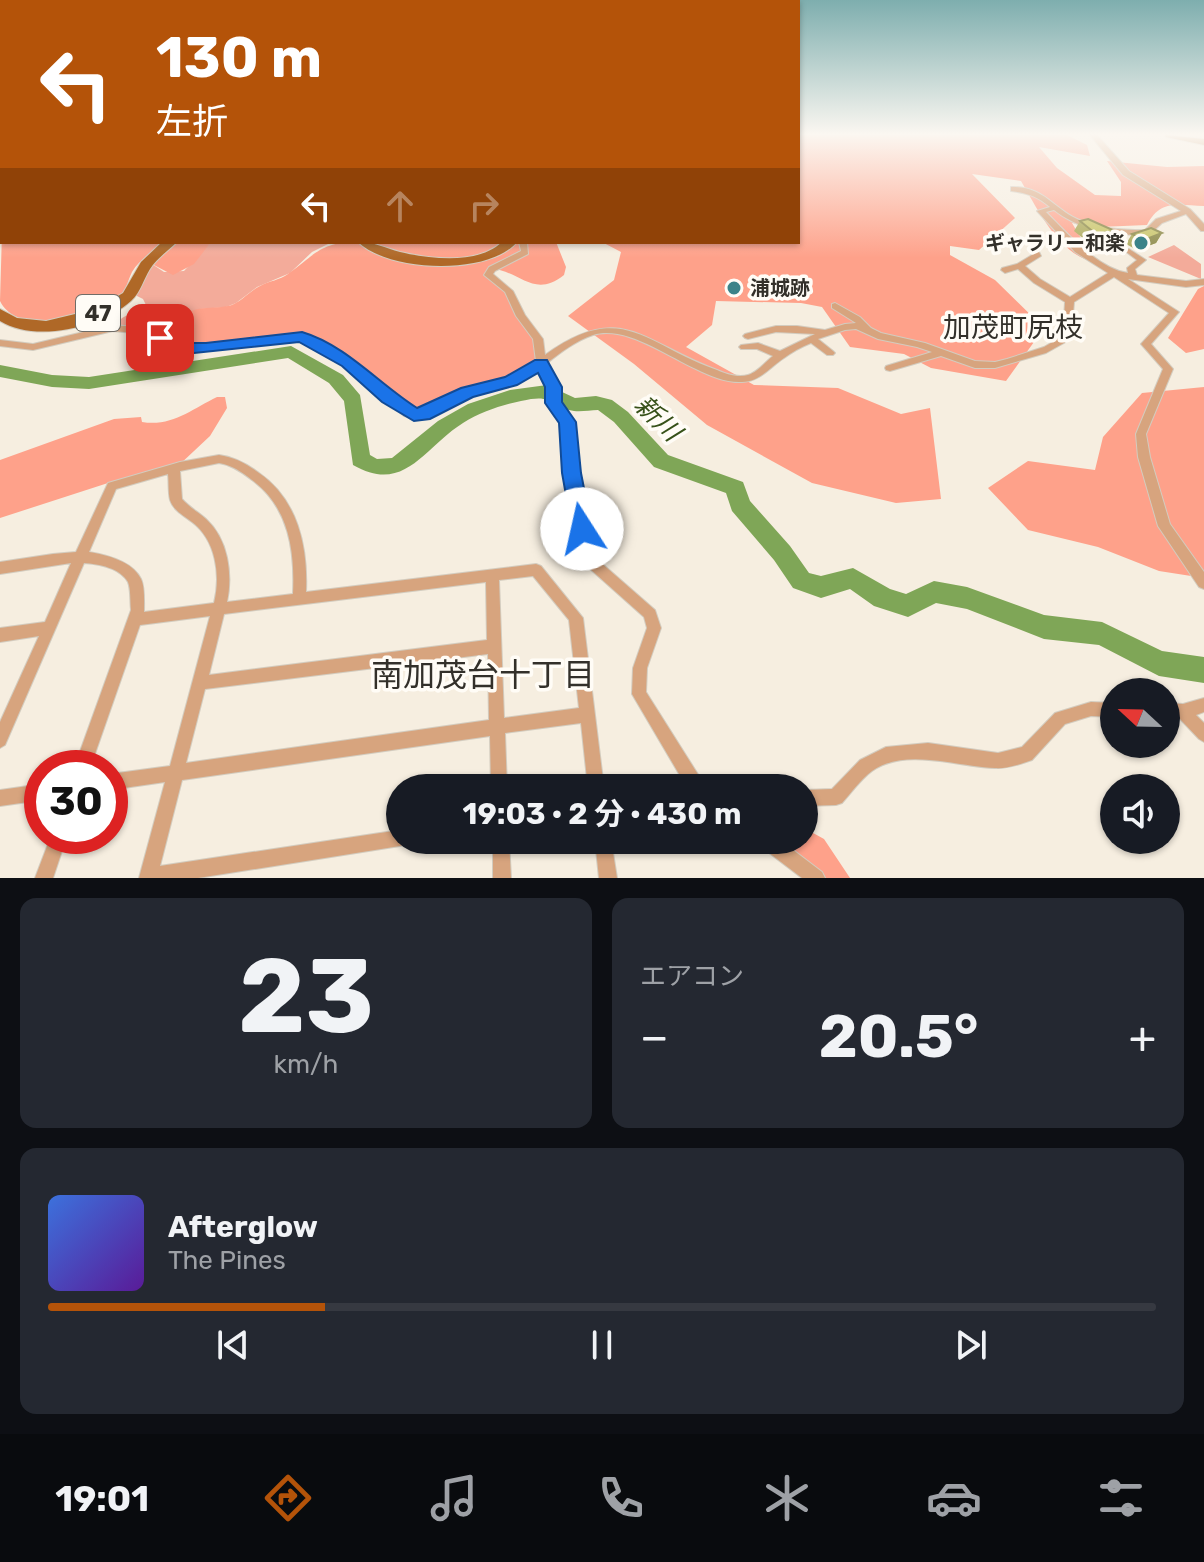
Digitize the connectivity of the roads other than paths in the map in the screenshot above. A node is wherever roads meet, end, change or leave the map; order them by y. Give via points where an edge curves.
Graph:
1 (1131, 176) edge
2 (1014, 189) dead end
3 (1054, 208) junction
4 (1187, 211) junction
5 (1204, 229) edge
6 (168, 244) edge
7 (368, 244) edge
8 (508, 244) edge
9 (523, 244) edge
10 (1033, 248) dead end
11 (1129, 251) dead end
12 (1020, 266) junction
13 (1005, 270) dead end
14 (1113, 274) junction
15 (1133, 277) junction
16 (1204, 282) edge
17 (1070, 301) junction
18 (835, 306) dead end
19 (0, 314) edge
20 (826, 333) junction
21 (874, 334) junction
22 (813, 340) junction
23 (0, 343) edge
24 (865, 345) dead end
25 (830, 353) dead end
26 (940, 353) junction
27 (780, 355) junction
28 (541, 364) junction
29 (890, 368) dead end
30 (174, 471) junction
31 (80, 559) junction
32 (0, 568) edge
33 (492, 574) junction
34 (1204, 583) edge
35 (299, 598) junction
36 (219, 608) junction
37 (135, 619) junction
38 (49, 628) junction
39 (0, 635) edge
40 (495, 646) junction
41 (199, 683) junction
42 (1204, 705) edge
43 (7, 708) edge
44 (1100, 709) edge
45 (1180, 712) edge
46 (1183, 712) junction
47 (588, 714) junction
48 (497, 727) junction
49 (1204, 734) edge
50 (0, 740) edge
51 (88, 750) edge
52 (175, 773) junction
53 (499, 774) edge
54 (594, 774) edge
55 (682, 774) edge
56 (128, 780) edge
57 (24, 795) edge
58 (0, 798) edge
59 (818, 798) edge
60 (386, 840) edge
61 (53, 854) edge
62 (501, 854) edge
63 (605, 854) edge
64 (784, 854) edge
65 (44, 878) edge
66 (148, 878) edge
67 (502, 878) edge
68 (608, 878) edge
69 (816, 878) edge

1 - 4 street
2 - 3 street via 1034,190
3 - 4 street via 1101,231 1124,232 1147,232 1159,221
3 - 14 street via 1041,211 1078,250
4 - 5 street
6 - 19 main road, 47 via 128,295 97,314 33,326
7 - 8 main road via 405,256 468,262 501,252
9 - 28 street via 525,252 488,275 509,291 538,339
10 - 12 street via 1037,256
11 - 15 street via 1142,260 1131,268
12 - 13 street
12 - 17 street
14 - 15 street
14 - 17 street
14 - 34 street via 1174,312 1146,344 1168,369 1141,434 1164,526
15 - 16 street
17 - 26 street via 1068,337 1042,352 992,368
18 - 21 street
20 - 21 street via 851,326
20 - 22 street
20 - 27 street via 760,331 746,342
21 - 24 street
21 - 26 street
22 - 25 street
22 - 27 street
23 - 28 street via 33,347 113,328 194,348 302,337 348,362 414,415 511,381
26 - 29 street
27 - 28 street via 762,373 738,379 626,332 604,330 583,334
28 - 55 street via 553,387 553,403 568,422 579,515 594,564 650,614 654,628 640,668 639,694
30 - 31 street via 112,486
30 - 35 street via 222,459 270,488 296,534
30 - 36 street via 179,505 208,529 220,549
31 - 32 street
31 - 37 street via 114,563 130,574 138,590
31 - 38 street
33 - 35 street
33 - 40 street
33 - 47 street via 536,570 576,618
35 - 36 street
36 - 37 street
36 - 41 street
37 - 51 street
38 - 39 street
38 - 43 street
40 - 41 street
40 - 48 street
41 - 52 street
42 - 46 street
43 - 50 street
44 - 59 street via 1060,718 1026,754 998,761 928,751 886,755 866,766 836,797
45 - 46 street
46 - 49 street
47 - 48 street
47 - 54 street
48 - 52 street
48 - 53 street
52 - 56 street
52 - 66 street
57 - 58 street
60 - 66 street
61 - 65 street
62 - 67 street
63 - 68 street
64 - 69 street

